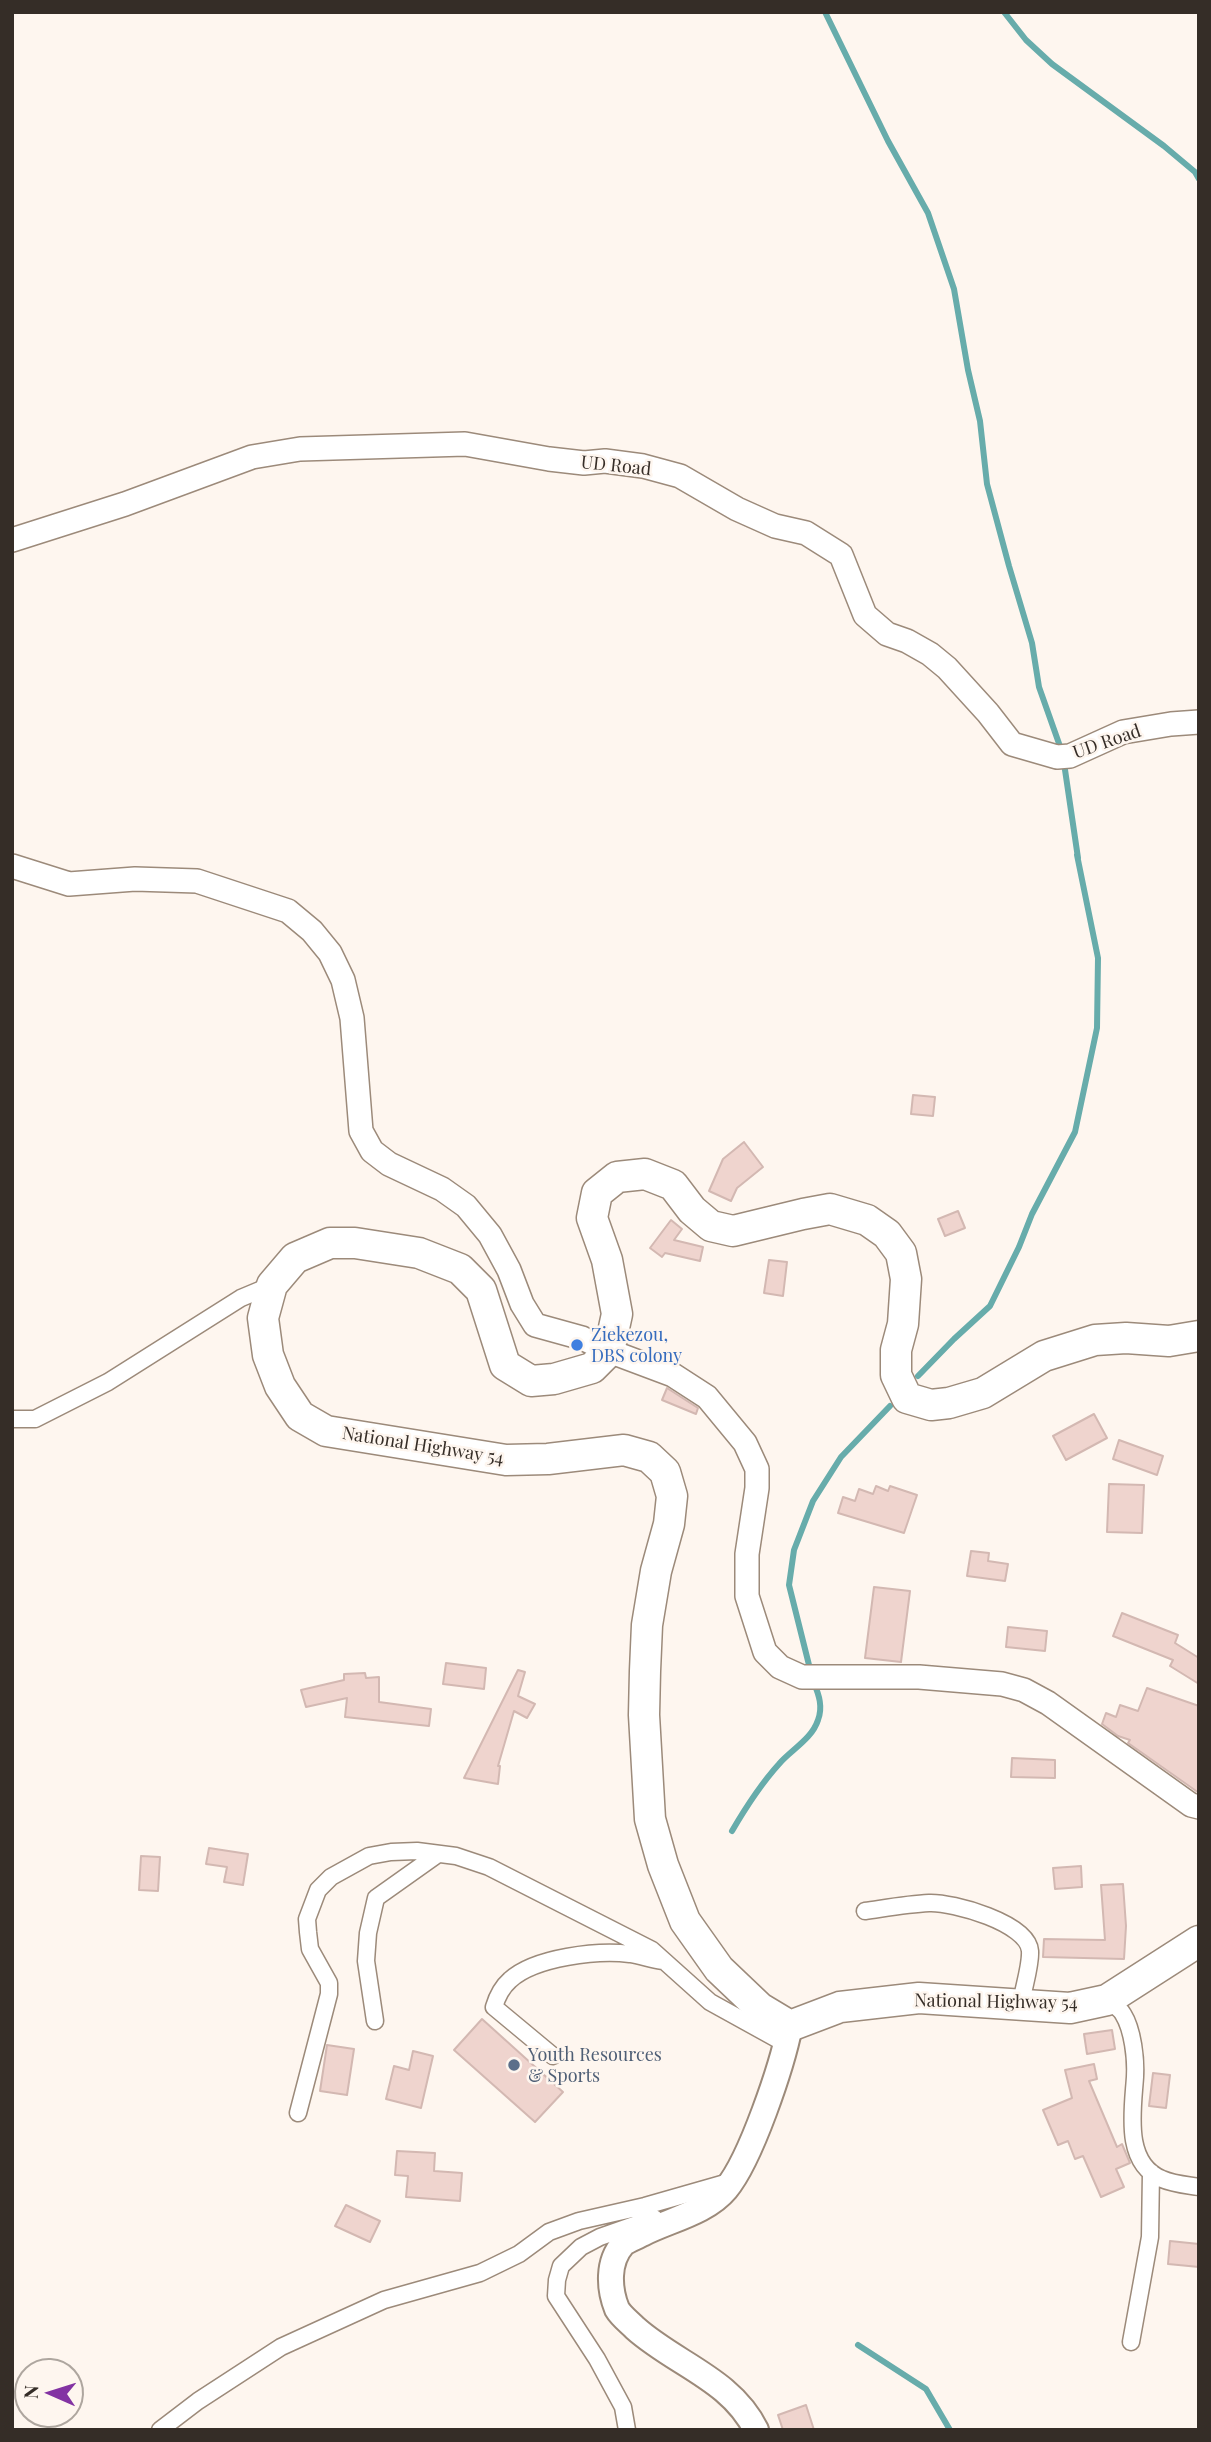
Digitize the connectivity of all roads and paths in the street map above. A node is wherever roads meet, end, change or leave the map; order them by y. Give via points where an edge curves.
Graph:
1 (12, 540) edge
2 (1199, 722) edge
3 (12, 866) edge
4 (272, 1285) junction
5 (1199, 1336) edge
6 (610, 1352) junction
7 (12, 1419) edge
8 (1199, 1807) edge
9 (438, 1854) junction
10 (865, 1911) dead end
11 (1199, 1941) edge
12 (668, 1962) junction
13 (1107, 2000) junction
14 (1021, 2004) junction
15 (375, 2021) dead end
16 (788, 2035) junction
17 (553, 2056) dead end
18 (298, 2113) dead end
19 (1151, 2172) junction
20 (732, 2181) junction
21 (1199, 2187) edge
22 (707, 2203) junction
23 (1131, 2342) dead end
24 (160, 2430) edge
25 (627, 2430) edge
26 (755, 2430) edge

1 - 2 street, UD Road via 252,457 300,449 466,444 549,459 643,466 680,476 737,509 775,526 806,533 841,555 865,615 887,634 930,654 947,668 1012,744 1069,756 1123,732
3 - 6 street via 69,884 197,881 288,911 312,931 343,979 352,1018 361,1131 372,1151 466,1206 490,1235 534,1325 582,1338
4 - 6 highway, National Highway 54 via 295,1258 330,1243 419,1253 460,1269 481,1290 505,1365 531,1381 592,1368
4 - 7 street via 241,1297 107,1382 35,1419
4 - 16 highway, National Highway 54 via 263,1318 268,1355 280,1386 300,1416 326,1432 506,1460 624,1450 649,1457 666,1472 671,1496 669,1524 647,1625 644,1715 650,1819 685,1921 719,1969
5 - 6 highway via 1082,1343 1044,1356 983,1393 931,1405 907,1398 895,1375 906,1279 901,1253 887,1234 867,1220 830,1209 733,1231 711,1226 673,1185 645,1174 617,1177 597,1193 592,1218 607,1260 617,1314
6 - 8 street via 673,1375 707,1397 745,1443 757,1469 747,1596 765,1652 780,1667 802,1677 919,1677 1024,1690
9 - 12 street via 489,1867
9 - 15 street via 376,1898 366,1961
9 - 18 street via 369,1856 331,1877 318,1890 307,1931 310,1949 329,1983 329,1994
10 - 14 street via 932,1903 964,1908 1015,1928 1026,1938 1030,1951
11 - 13 highway, National Highway 54
12 - 16 street via 710,2002
12 - 17 street via 628,1954 577,1955 535,1966 511,1979 494,2007
13 - 14 highway, National Highway 54 via 1070,2008
13 - 19 street via 1123,2012 1131,2038 1135,2074 1132,2128 1140,2158
14 - 16 highway, National Highway 54 via 919,1998 840,2007
16 - 20 main road via 752,2140
19 - 21 street via 1161,2179
19 - 23 street via 1150,2237
20 - 22 main road
20 - 24 street via 579,2221 549,2232 519,2254 480,2273 384,2300 281,2347
22 - 25 street via 600,2237 580,2247 561,2266 556,2296 623,2407
22 - 26 main road via 624,2244 609,2285 618,2312 645,2336 721,2386

